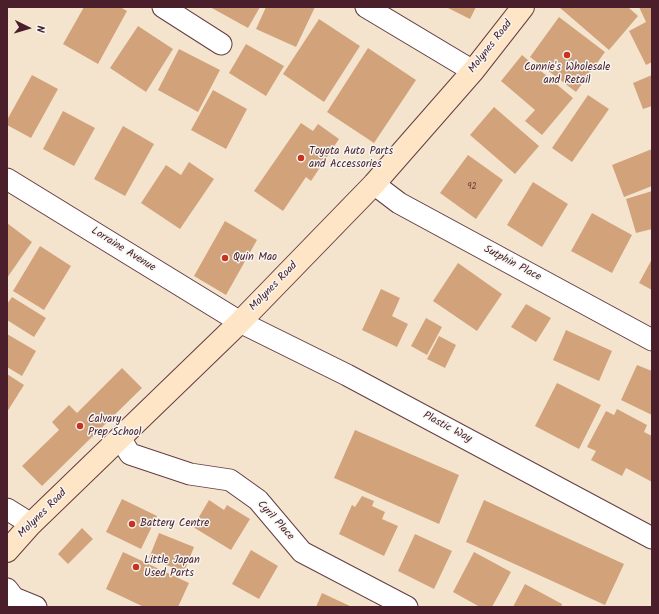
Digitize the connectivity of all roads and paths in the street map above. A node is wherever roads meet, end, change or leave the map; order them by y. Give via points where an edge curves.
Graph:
1 (163, 7) edge
2 (366, 7) edge
3 (524, 7) edge
4 (221, 44) dead end
5 (473, 71) junction
6 (7, 178) edge
7 (374, 184) junction
8 (240, 322) junction
9 (652, 340) edge
10 (120, 438) junction
11 (7, 509) edge
12 (31, 524) junction
13 (652, 538) edge
14 (7, 550) edge
15 (7, 589) edge
16 (36, 607) edge
17 (407, 607) edge

1 - 4 street
2 - 5 street
3 - 5 main road, Molynes Road
5 - 7 main road, Molynes Road
6 - 8 street, Lorraine Avenue
7 - 8 main road, Molynes Road
7 - 9 street, Sutphin Place via 399,203
8 - 10 main road, Molynes Road
8 - 13 street, Plastic Way
10 - 12 main road, Molynes Road
10 - 17 street, Cyril Place via 130,454 190,474 230,480 258,500 302,552
11 - 12 street
12 - 14 main road, Molynes Road
15 - 16 street via 14,598

